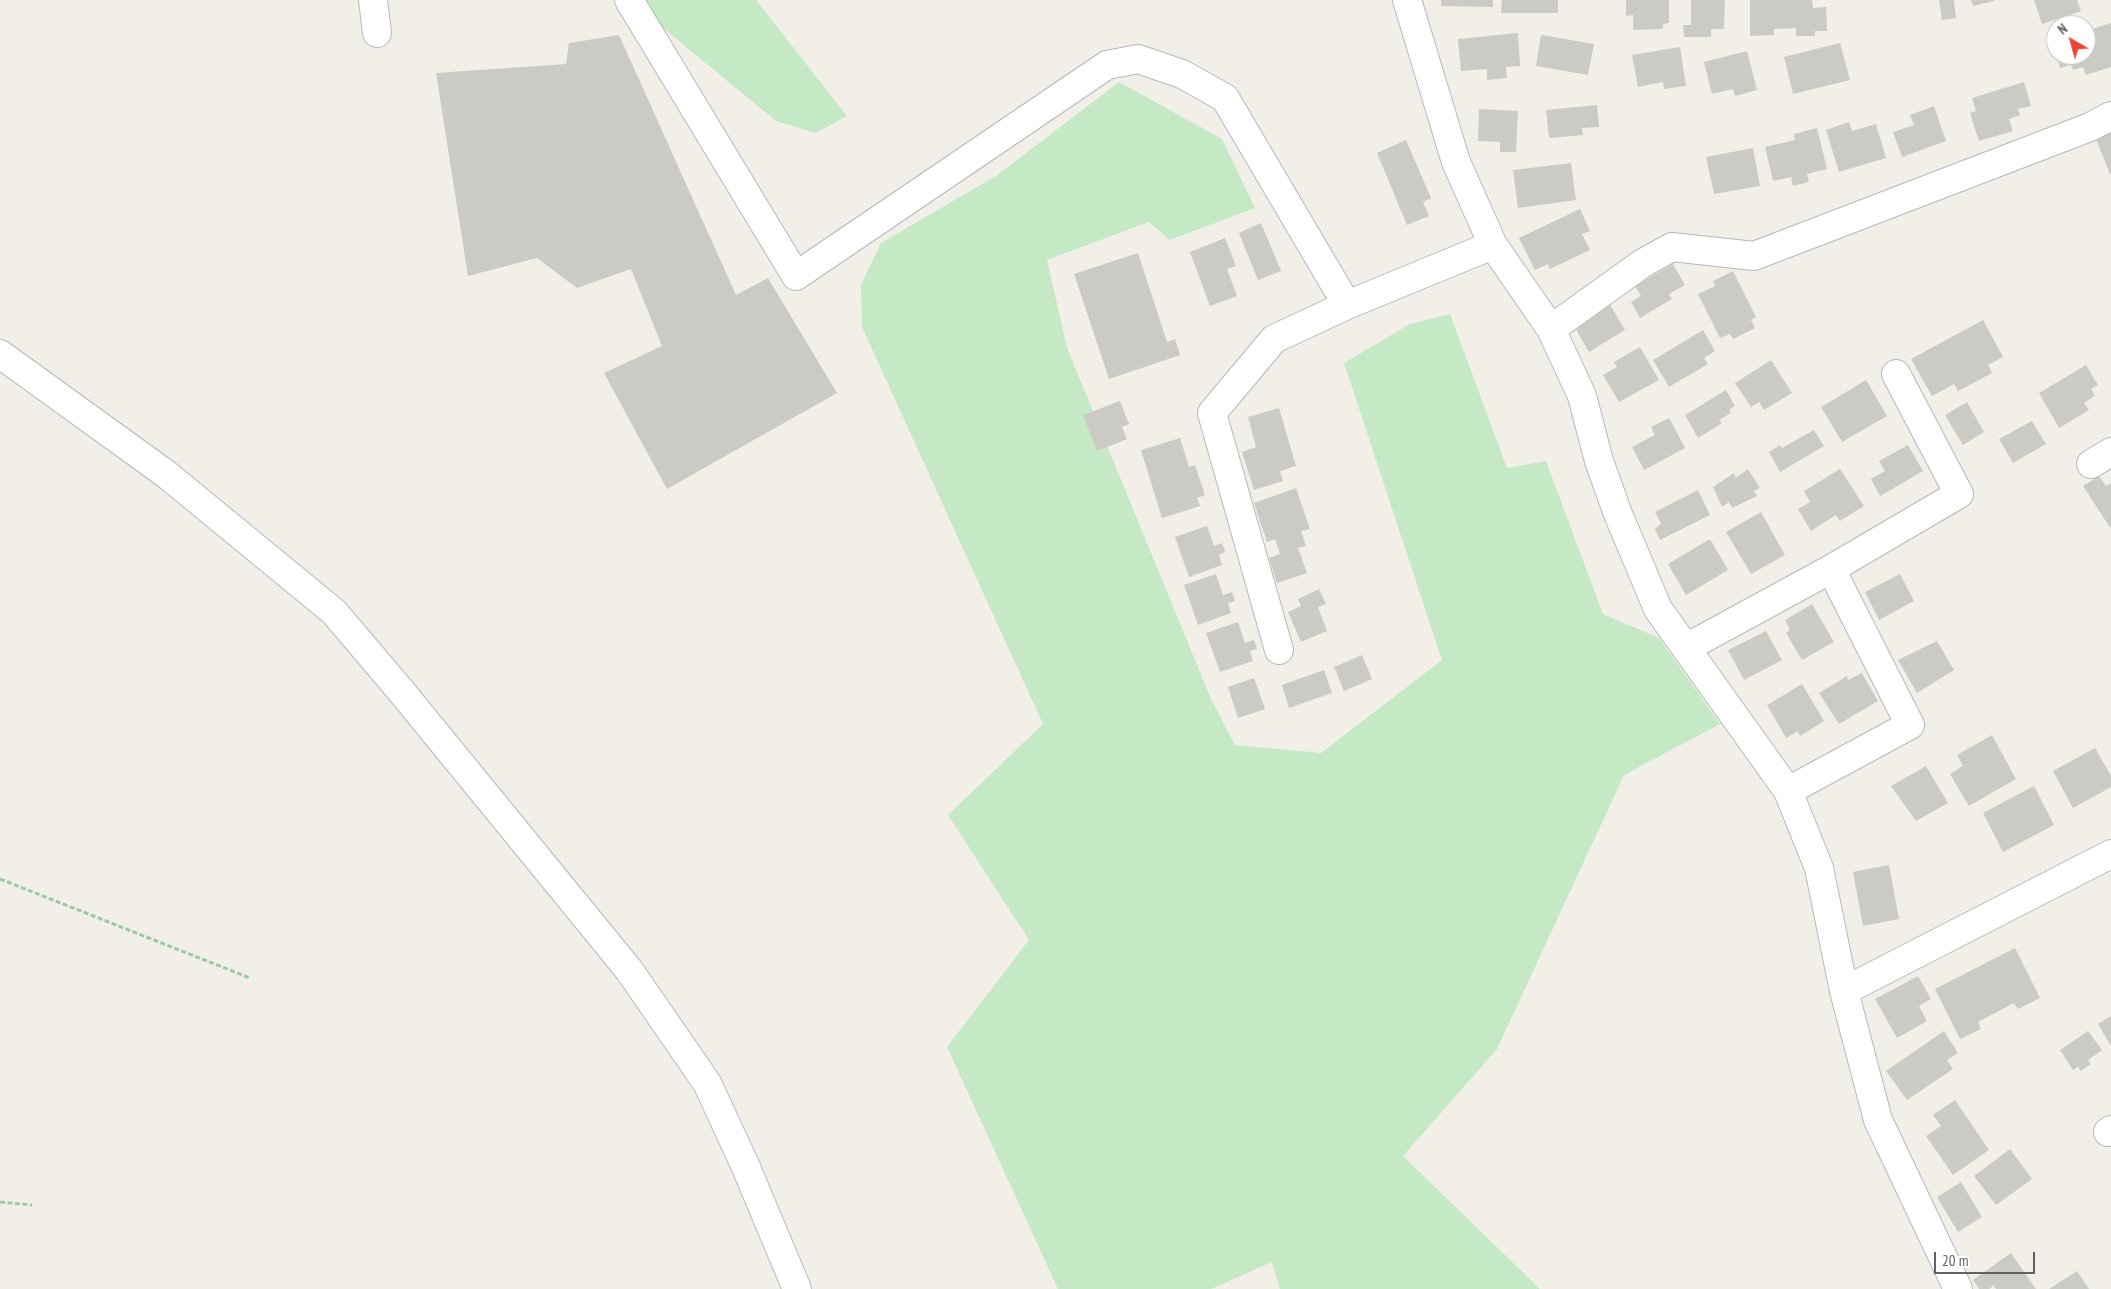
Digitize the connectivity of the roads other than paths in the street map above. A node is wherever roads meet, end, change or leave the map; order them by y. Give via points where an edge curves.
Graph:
1 (373, 0) edge
2 (629, 0) edge
3 (1407, 0) edge
4 (377, 33) dead end
5 (2111, 116) edge
6 (1493, 245) junction
7 (1347, 305) junction
8 (1551, 329) junction
9 (0, 354) edge
10 (1896, 374) dead end
11 (1831, 569) junction
12 (1686, 648) junction
13 (1279, 650) dead end
14 (1788, 790) junction
15 (2111, 854) edge
16 (1844, 991) junction
17 (797, 1289) edge
18 (1958, 1289) edge

1 - 4 street
2 - 7 street via 796,276 1107,65 1138,59 1182,74 1225,98
3 - 6 street via 1456,162
5 - 8 street via 2090,127 1754,256 1672,247 1643,263
6 - 7 street
6 - 8 street
7 - 13 street via 1274,339 1212,413
8 - 12 street via 1582,396 1599,461 1658,609
9 - 17 street via 166,474 334,612 629,970 707,1082 746,1165
10 - 11 street via 1959,494
11 - 12 street
11 - 14 street via 1910,725
12 - 14 street
14 - 16 street via 1819,868
15 - 16 street
16 - 18 street via 1878,1120

